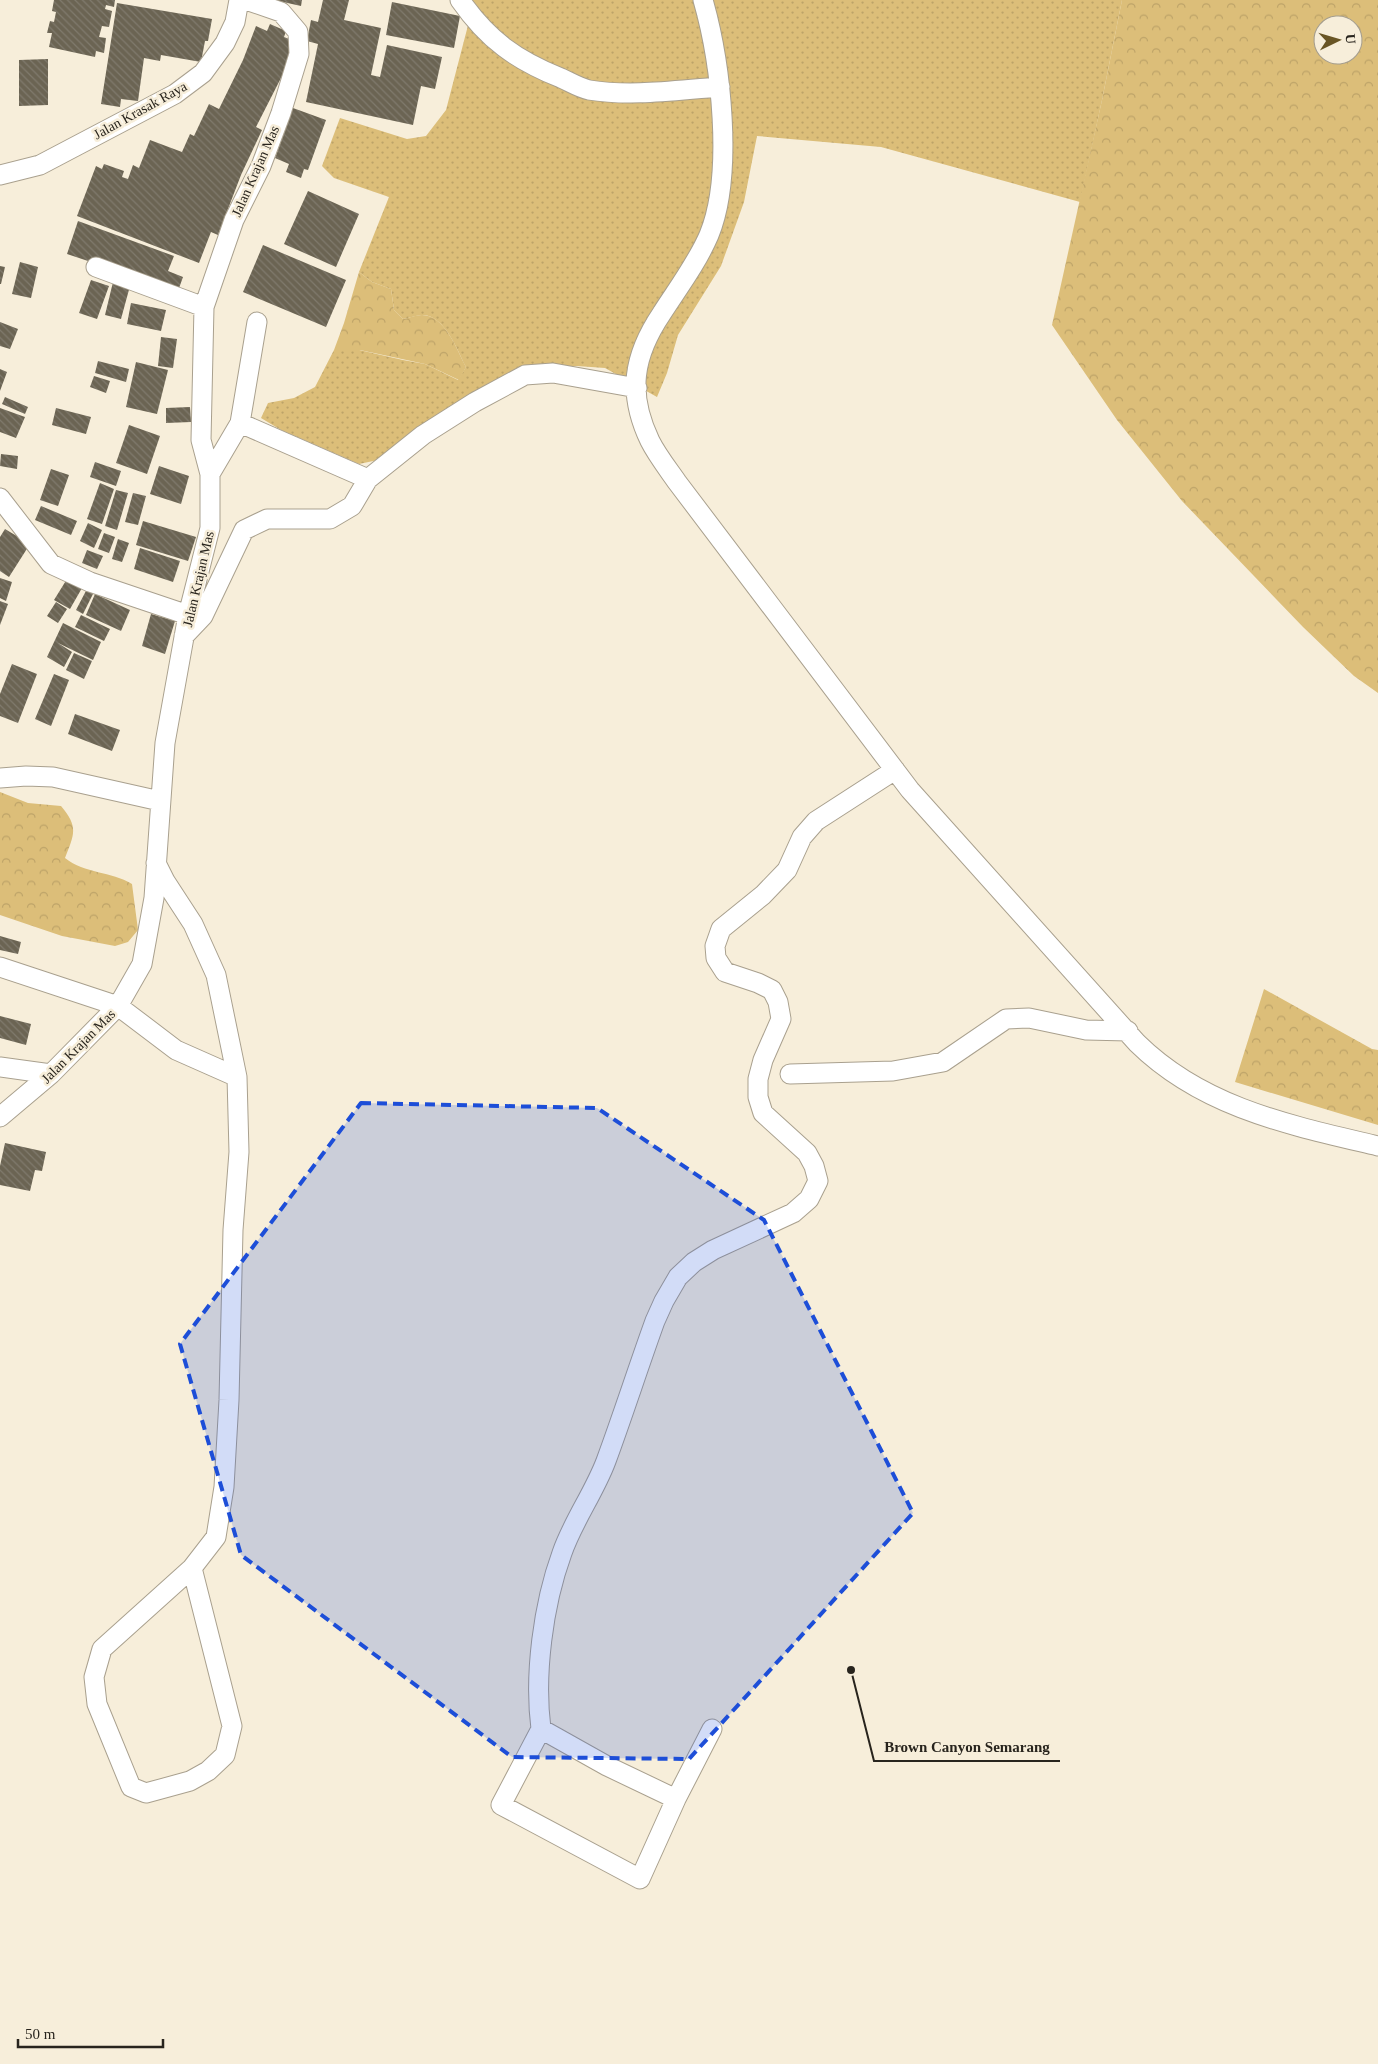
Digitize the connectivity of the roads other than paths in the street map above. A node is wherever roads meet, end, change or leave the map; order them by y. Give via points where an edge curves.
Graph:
1 (239, 0) edge
2 (246, 0) edge
3 (460, 0) edge
4 (703, 0) edge
5 (720, 87) junction
6 (0, 175) edge
7 (96, 267) dead end
8 (204, 306) junction
9 (257, 322) dead end
10 (637, 388) junction
11 (240, 423) junction
12 (210, 474) junction
13 (368, 479) junction
14 (1, 501) edge
15 (188, 615) junction
16 (184, 636) junction
17 (895, 770) junction
18 (0, 778) edge
19 (160, 801) junction
20 (156, 863) junction
21 (0, 967) edge
22 (118, 1006) junction
23 (1128, 1031) junction
24 (0, 1067) edge
25 (51, 1074) junction
26 (790, 1074) dead end
27 (237, 1077) junction
28 (0, 1117) edge
29 (1378, 1146) edge
30 (192, 1568) junction
31 (541, 1729) junction
32 (712, 1729) dead end
33 (676, 1799) junction

1 - 6 street, Jalan Krasak Raya via 235,22 225,43 202,74 175,94 40,165
2 - 8 street, Jalan Krajan Mas via 281,12 298,32 299,54 281,113 261,166 234,220
3 - 5 street via 475,22 501,46 543,72 587,90 625,93
4 - 5 street
5 - 10 street via 723,162 709,235 646,338 637,365
7 - 8 street
8 - 12 street, Jalan Krajan Mas via 201,440
9 - 11 street
10 - 13 street via 553,373 525,376 475,402 423,435
10 - 17 street via 640,417 651,442 677,482
11 - 12 street
11 - 13 street
12 - 15 street, Jalan Krajan Mas via 210,528
13 - 16 street via 352,506 330,519 268,519 244,530 204,616
14 - 15 street via 51,564 90,582
15 - 16 street, Jalan Krajan Mas
16 - 19 street, Jalan Krajan Mas via 165,743
17 - 23 street
17 - 31 street via 816,821 802,837 787,870 763,895 721,929 715,946 716,958 724,972 772,990 778,1002 781,1019 763,1060 758,1098 764,1113 807,1153 818,1181 810,1199 793,1213 694,1262 678,1277 664,1301 606,1461 561,1554 543,1642 538,1705
18 - 19 street via 53,777
19 - 20 street, Jalan Krajan Mas
20 - 22 street, Jalan Krajan Mas via 154,898 142,964
20 - 27 street via 193,924 216,976
21 - 22 street
22 - 25 street, Jalan Krajan Mas
22 - 27 street via 176,1050
23 - 26 street via 1086,1030 1029,1018 1006,1019 943,1062 893,1071
23 - 29 street via 1155,1061 1188,1084 1231,1104 1274,1121
24 - 25 street
25 - 28 street, Jalan Krajan Mas
27 - 30 street via 239,1152 233,1230 224,1487 216,1536
30 - 30 street via 232,1726 225,1755 208,1771 190,1781 146,1793 131,1787 124,1772 97,1704 94,1677 102,1649
31 - 33 street
31 - 33 street via 501,1805 640,1879
32 - 33 street

